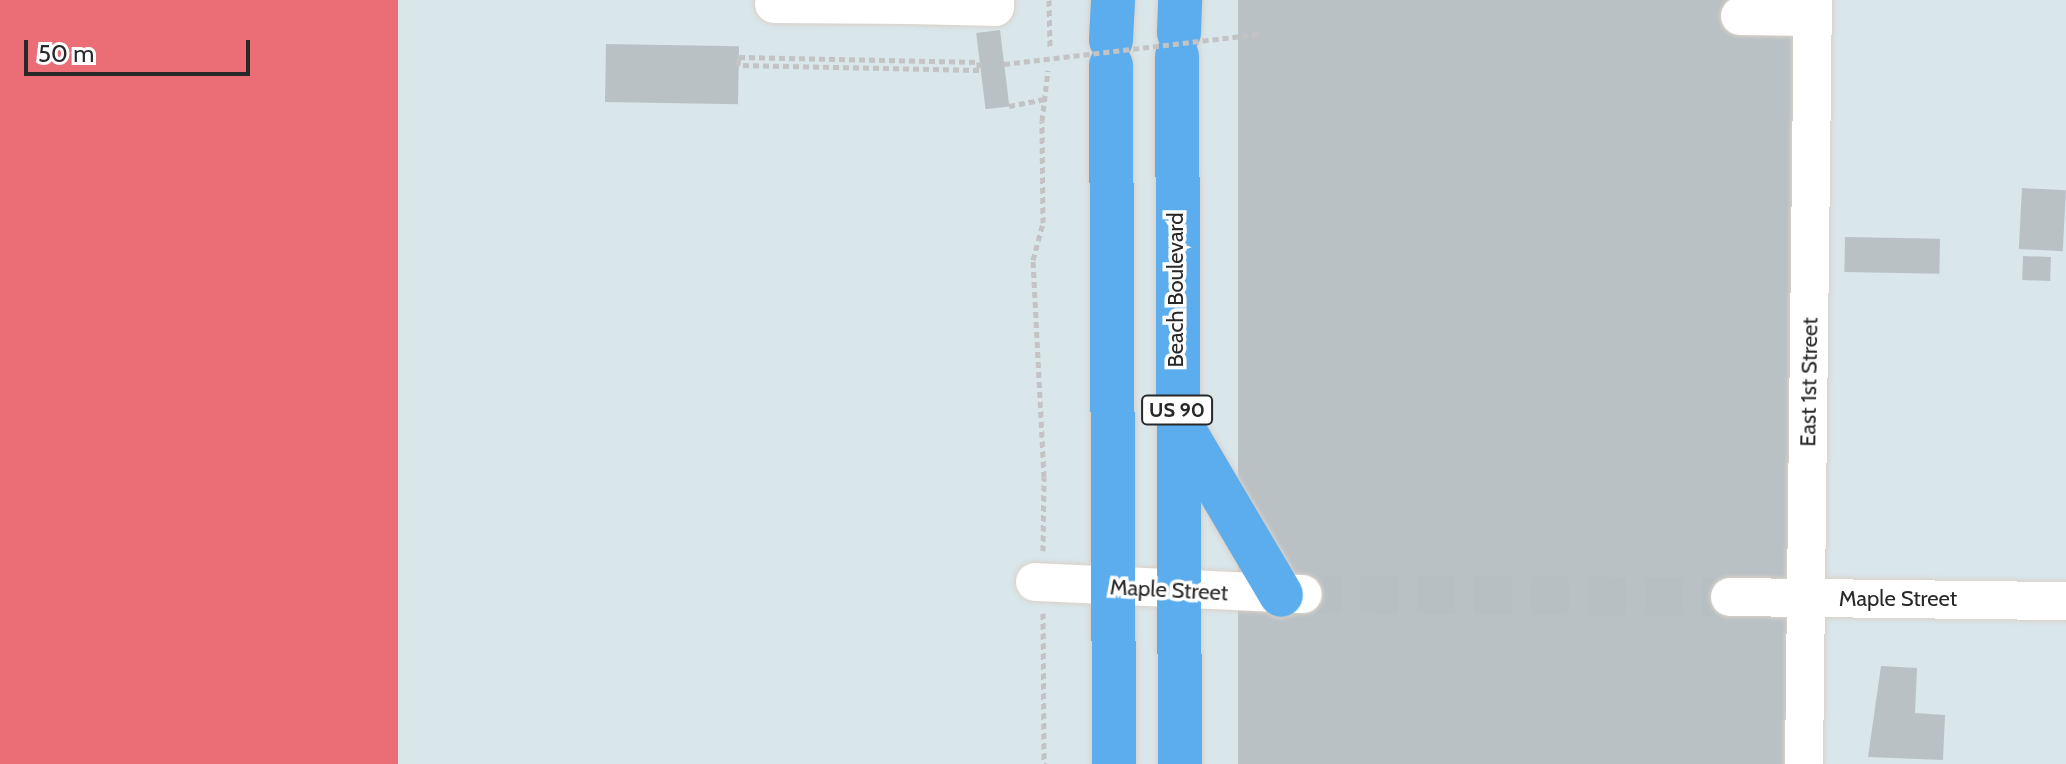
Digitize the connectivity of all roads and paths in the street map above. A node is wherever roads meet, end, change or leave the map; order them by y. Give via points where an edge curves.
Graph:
1 (995, 0) edge
2 (1049, 0) edge
3 (911, 3) edge
4 (774, 4) dead end
5 (1813, 9) edge
6 (1740, 16) dead end
7 (1178, 30) edge
8 (1259, 34) dead end
9 (1112, 35) edge
10 (1050, 47) dead end
11 (1004, 64) dead end
12 (979, 70) joint
13 (1048, 70) dead end
14 (1045, 99) junction
15 (1009, 106) dead end
16 (1177, 418) junction
17 (1040, 578) junction
18 (1111, 587) junction
19 (1179, 592) junction
20 (1292, 595) joint
21 (1730, 597) tunnel mouth
22 (1806, 598) junction
23 (2066, 601) edge
24 (1044, 764) edge
25 (1114, 764) edge
26 (1180, 764) edge
27 (1804, 764) edge

1 - 3 street via 995,7
2 - 10 path
3 - 4 street
5 - 6 street
5 - 22 street, East 1st Street
7 - 16 main road, Beach Boulevard / US 90
8 - 11 path, bridge
9 - 18 main road, US 90
12 - 12 path via 919,69 738,65 739,57 755,57 979,62
13 - 14 path
14 - 15 path
14 - 17 path via 1043,223 1033,260 1044,477
16 - 19 main road, Beach Boulevard / US 90
16 - 20 main road
17 - 18 street, Maple Street
17 - 24 path
18 - 19 street, Maple Street
18 - 25 main road, US 90
19 - 20 street, Maple Street
19 - 26 main road, Beach Boulevard / US 90
21 - 22 street, Maple Street
22 - 23 street, Maple Street
22 - 27 street, East 1st Street

